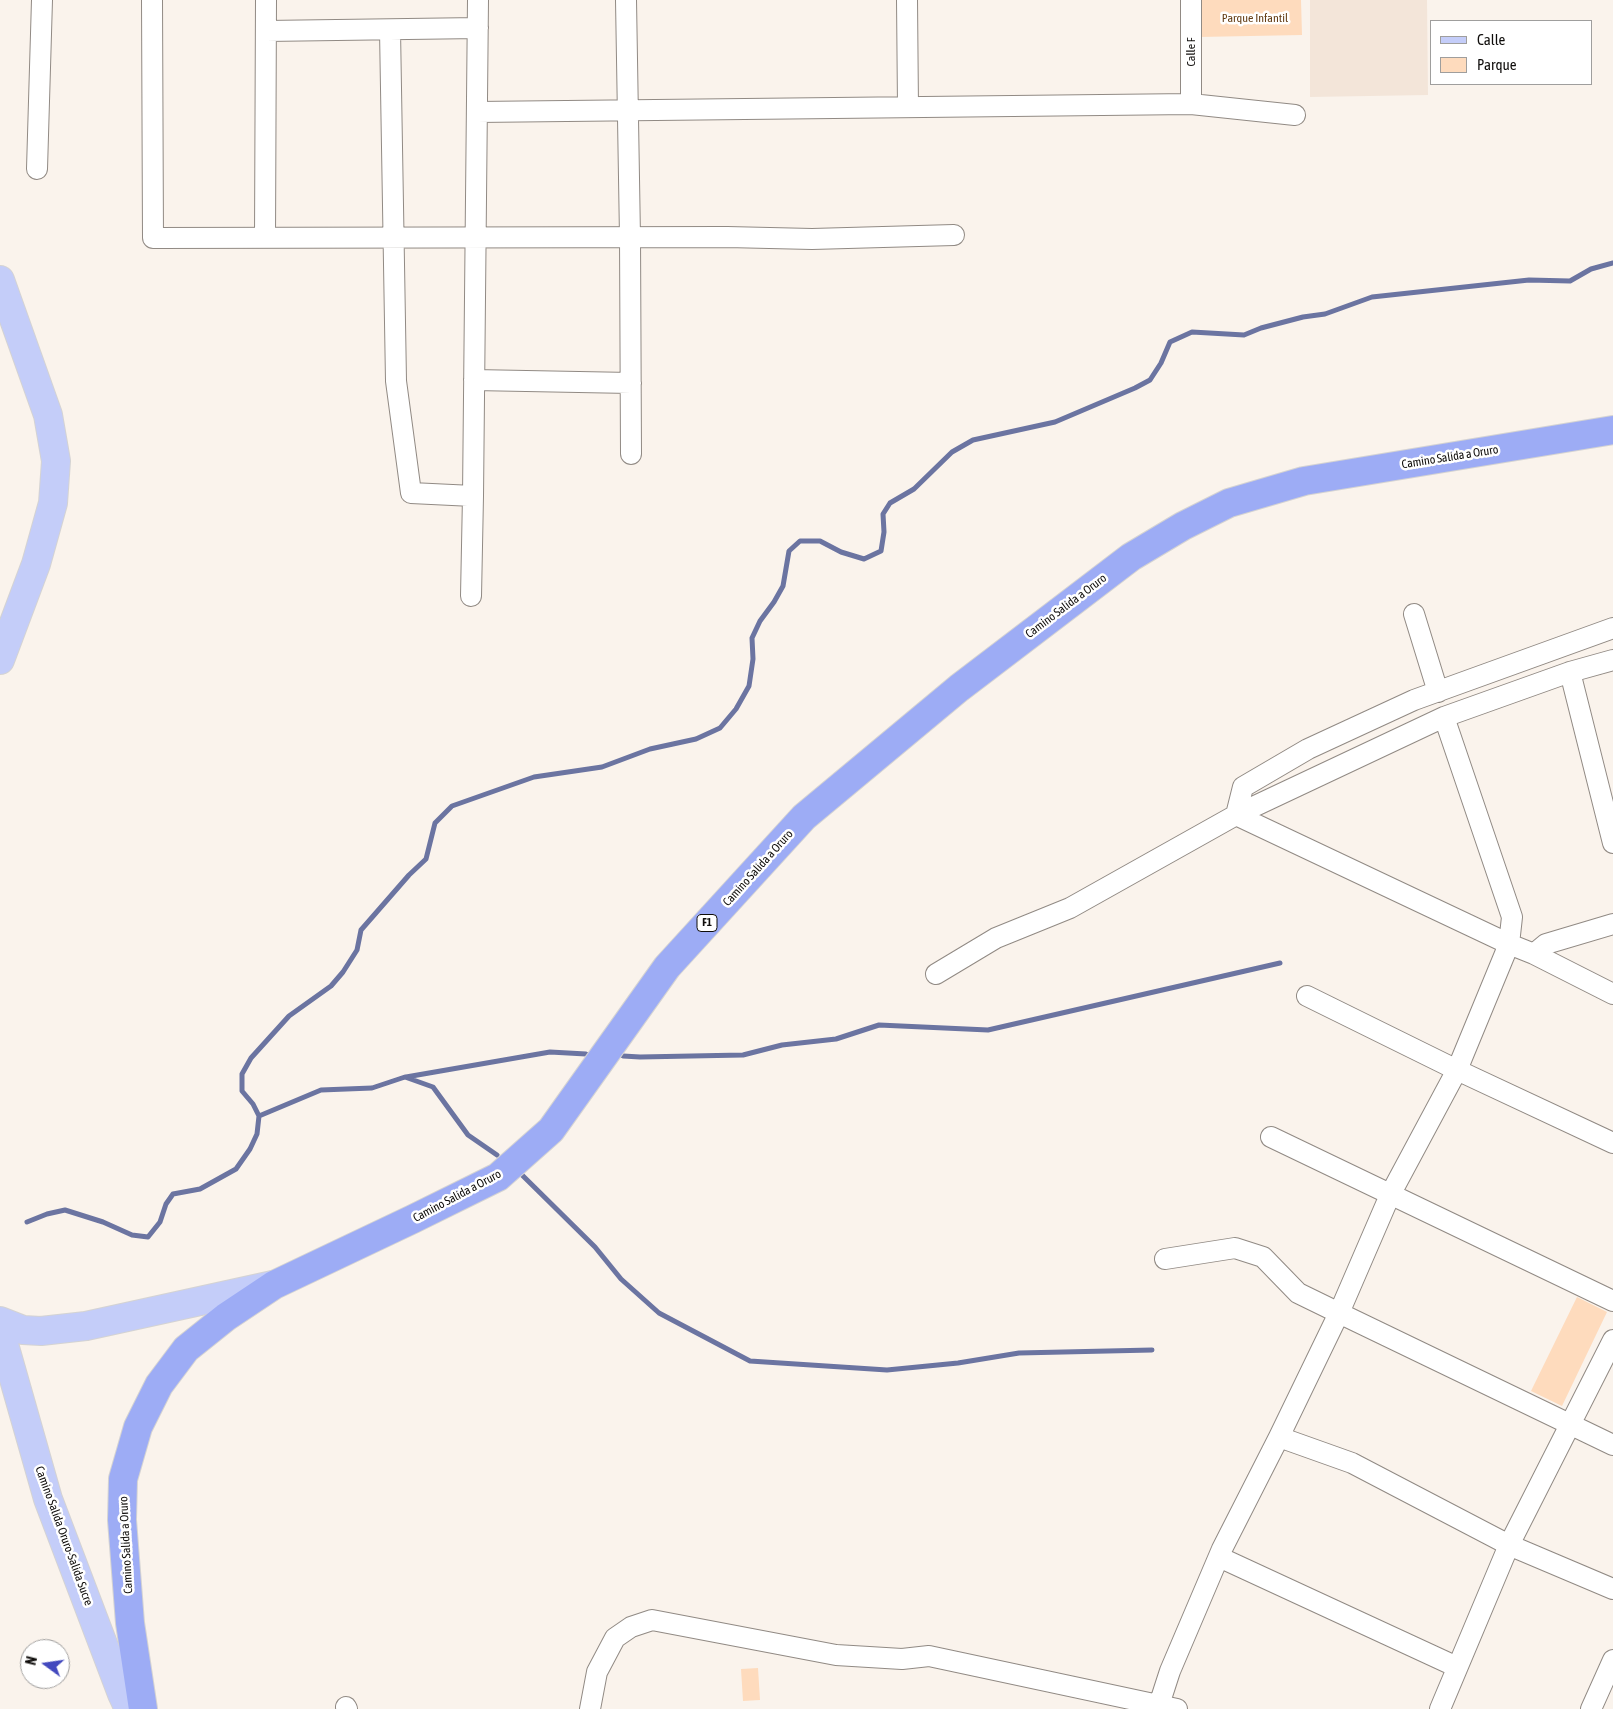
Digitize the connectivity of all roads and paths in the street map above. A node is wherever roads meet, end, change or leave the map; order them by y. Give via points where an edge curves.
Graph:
1 (42, 0) edge
2 (152, 0) edge
3 (266, 0) edge
4 (478, 0) edge
5 (626, 0) edge
6 (907, 0) edge
7 (1191, 0) edge
8 (478, 28) junction
9 (390, 30) junction
10 (266, 32) junction
11 (1191, 104) junction
12 (908, 107) junction
13 (628, 110) junction
14 (477, 112) junction
15 (1295, 115) dead end
16 (37, 169) dead end
17 (954, 235) dead end
18 (394, 237) junction
19 (476, 237) junction
20 (630, 237) junction
21 (265, 238) junction
22 (0, 280) edge
23 (474, 380) junction
24 (631, 383) junction
25 (1613, 430) edge
26 (632, 454) dead end
27 (473, 496) junction
28 (471, 596) dead end
29 (1414, 614) dead end
30 (1613, 628) edge
31 (0, 660) edge
32 (1613, 660) edge
33 (1570, 672) junction
34 (1438, 692) junction
35 (1444, 717) junction
36 (1236, 815) junction
37 (1613, 843) edge
38 (1613, 924) edge
39 (1509, 944) junction
40 (1534, 954) junction
41 (936, 974) dead end
42 (1613, 994) edge
43 (1307, 996) dead end
44 (1456, 1070) junction
45 (1271, 1137) dead end
46 (1613, 1143) edge
47 (1390, 1195) junction
48 (1165, 1259) dead end
49 (274, 1285) junction
50 (1613, 1301) edge
51 (1339, 1312) junction
52 (0, 1321) edge
53 (0, 1330) edge
54 (1613, 1340) edge
55 (1570, 1425) junction
56 (1279, 1437) junction
57 (1613, 1445) edge
58 (1509, 1545) junction
59 (1219, 1557) junction
60 (1613, 1589) edge
61 (1613, 1660) edge
62 (1457, 1668) junction
63 (1168, 1707) edge
64 (129, 1709) edge
65 (143, 1709) edge
66 (590, 1709) edge
67 (1440, 1709) edge
68 (1591, 1709) edge

1 - 16 street
2 - 21 street via 153,238
3 - 10 street
4 - 8 street
5 - 13 street
6 - 12 street
7 - 11 street, Calle F
8 - 9 street
8 - 14 street
9 - 10 street
9 - 18 street
10 - 21 street
11 - 12 street
11 - 15 street
12 - 13 street
13 - 14 street
13 - 20 street
14 - 19 street
17 - 20 street via 812,239
18 - 19 street
18 - 21 street
18 - 27 street via 396,381 411,493
19 - 20 street
19 - 23 street
20 - 24 street
22 - 31 main road via 48,415 56,461 52,503 36,564
23 - 24 street
23 - 27 street
24 - 26 street
25 - 49 highway, Camino Salida a Oruro / F1 via 1304,481 1229,503 1131,557 959,688 804,817 667,967 551,1130 498,1176
27 - 28 street
29 - 34 street
30 - 34 street
32 - 33 street
33 - 35 street
33 - 37 street
34 - 36 street via 1308,749 1243,787
35 - 36 street
35 - 39 street via 1512,917
36 - 39 street
36 - 41 street via 1070,908 996,938
38 - 40 street via 1546,944
39 - 40 street
39 - 44 street
40 - 42 street
43 - 44 street
44 - 46 street
44 - 47 street
45 - 47 street
47 - 50 street
47 - 51 street
48 - 51 street via 1235,1248 1263,1257 1298,1292
49 - 52 main road via 86,1326 23,1330
49 - 65 highway, Camino Salida a Oruro / F1 via 186,1349 159,1385 138,1427 123,1479 122,1520 130,1623
51 - 55 street
51 - 56 street
53 - 64 main road, Camino Salida Oruro-Salida Sucre via 48,1499
54 - 55 street
55 - 57 street
55 - 58 street
56 - 58 street via 1352,1463
56 - 59 street
58 - 60 street
58 - 62 street
59 - 62 street
59 - 63 street via 1170,1671
61 - 68 street
62 - 67 street
63 - 66 street via 929,1656 902,1659 836,1655 652,1620 632,1626 615,1638 596,1672

